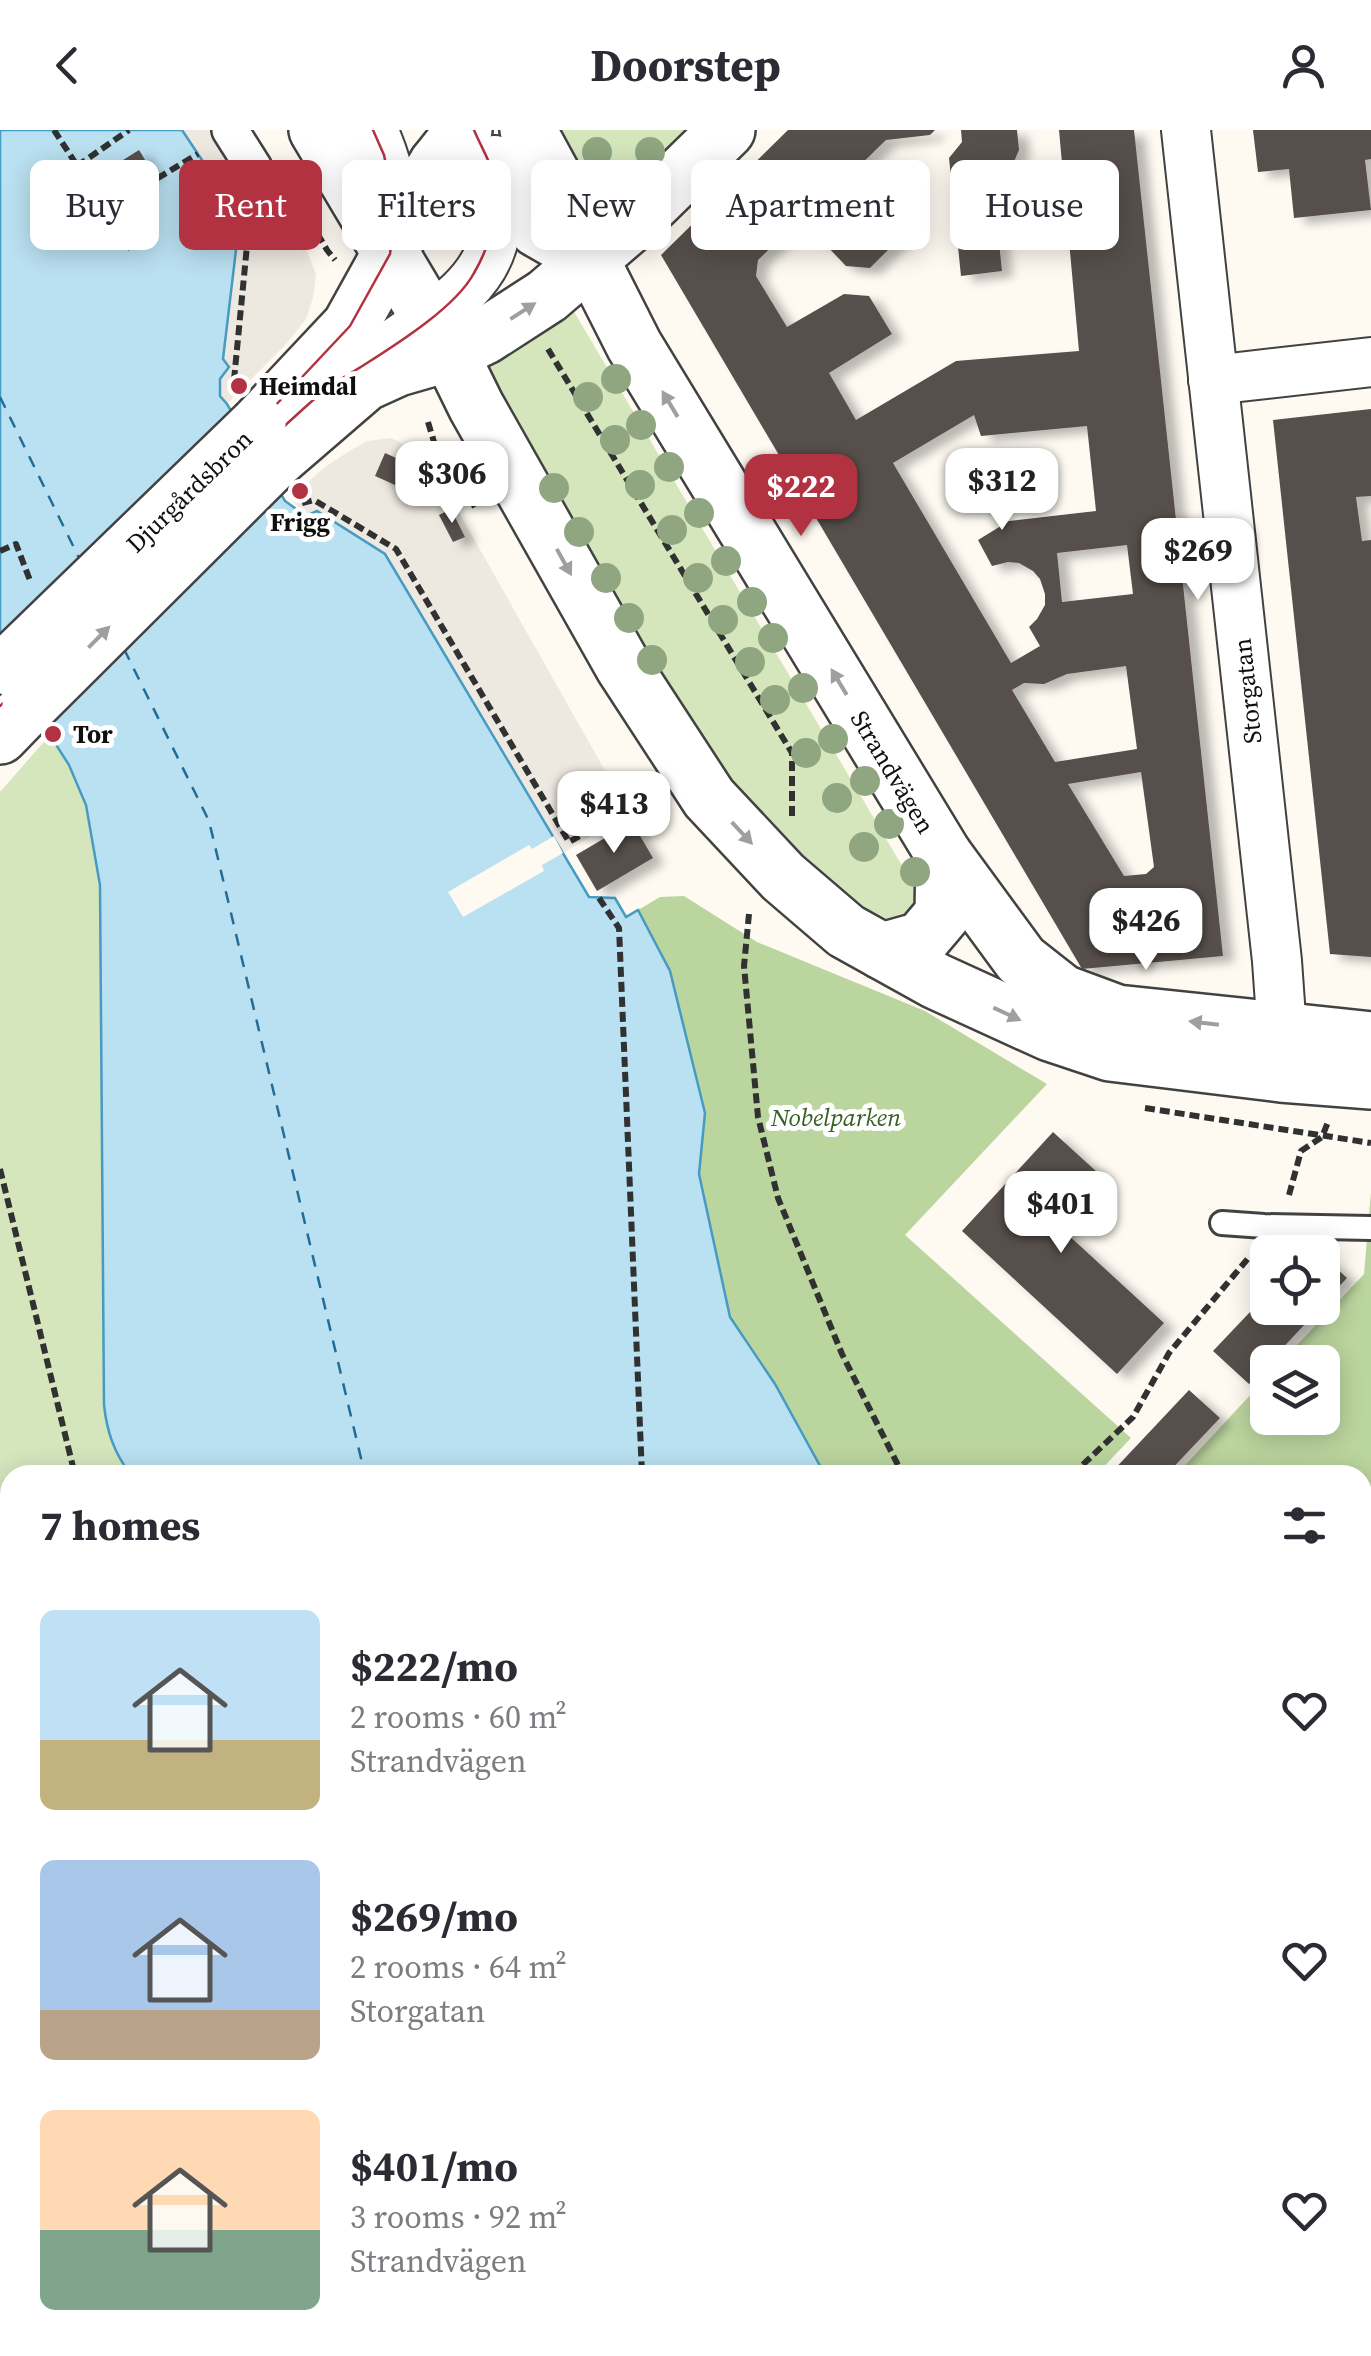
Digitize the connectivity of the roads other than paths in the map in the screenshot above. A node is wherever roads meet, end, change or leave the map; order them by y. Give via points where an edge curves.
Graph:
1 (230, 130) edge
2 (316, 130) edge
3 (373, 130) edge
4 (727, 130) edge
5 (1186, 130) edge
6 (483, 150) edge
7 (258, 160) edge
8 (390, 254) junction
9 (591, 260) junction
10 (439, 337) junction
11 (1371, 362) edge
12 (1213, 380) junction
13 (260, 425) junction
14 (8, 693) edge
15 (944, 855) junction
16 (882, 951) junction
17 (1371, 1040) edge
18 (1281, 1053) junction
19 (1352, 1094) edge
20 (1222, 1223) dead end
21 (1371, 1228) edge

1 - 7 street
2 - 8 street, Strandvägen
3 - 8 street via 394,208
4 - 9 street, Djurgårdsbron
5 - 12 street, Storgatan
6 - 8 street, Djurgårdsbron via 412,204
6 - 9 street via 537,228
6 - 9 street, Strandvägen via 565,198
6 - 10 street via 494,240
8 - 10 street, Strandvägen
8 - 13 street, Djurgårdsbron via 350,326
10 -> 9 street, Djurgårdsbron via 485,336
15 -> 9 street, Strandvägen via 634,345
10 - 13 street, Djurgårdsbron via 398,368
10 -> 16 street, Strandvägen via 623,666 766,895
11 - 12 street
12 - 18 street, Storgatan via 1277,962
13 - 14 street, Djurgårdsbron, bridge
15 - 16 street via 944,914 922,940
18 -> 15 street, Strandvägen via 1063,993 1021,960
16 -> 18 street, Strandvägen via 1050,1033 1110,1053
17 - 18 street, Strandvägen
18 - 19 street, Strandvägen
20 - 21 lane

